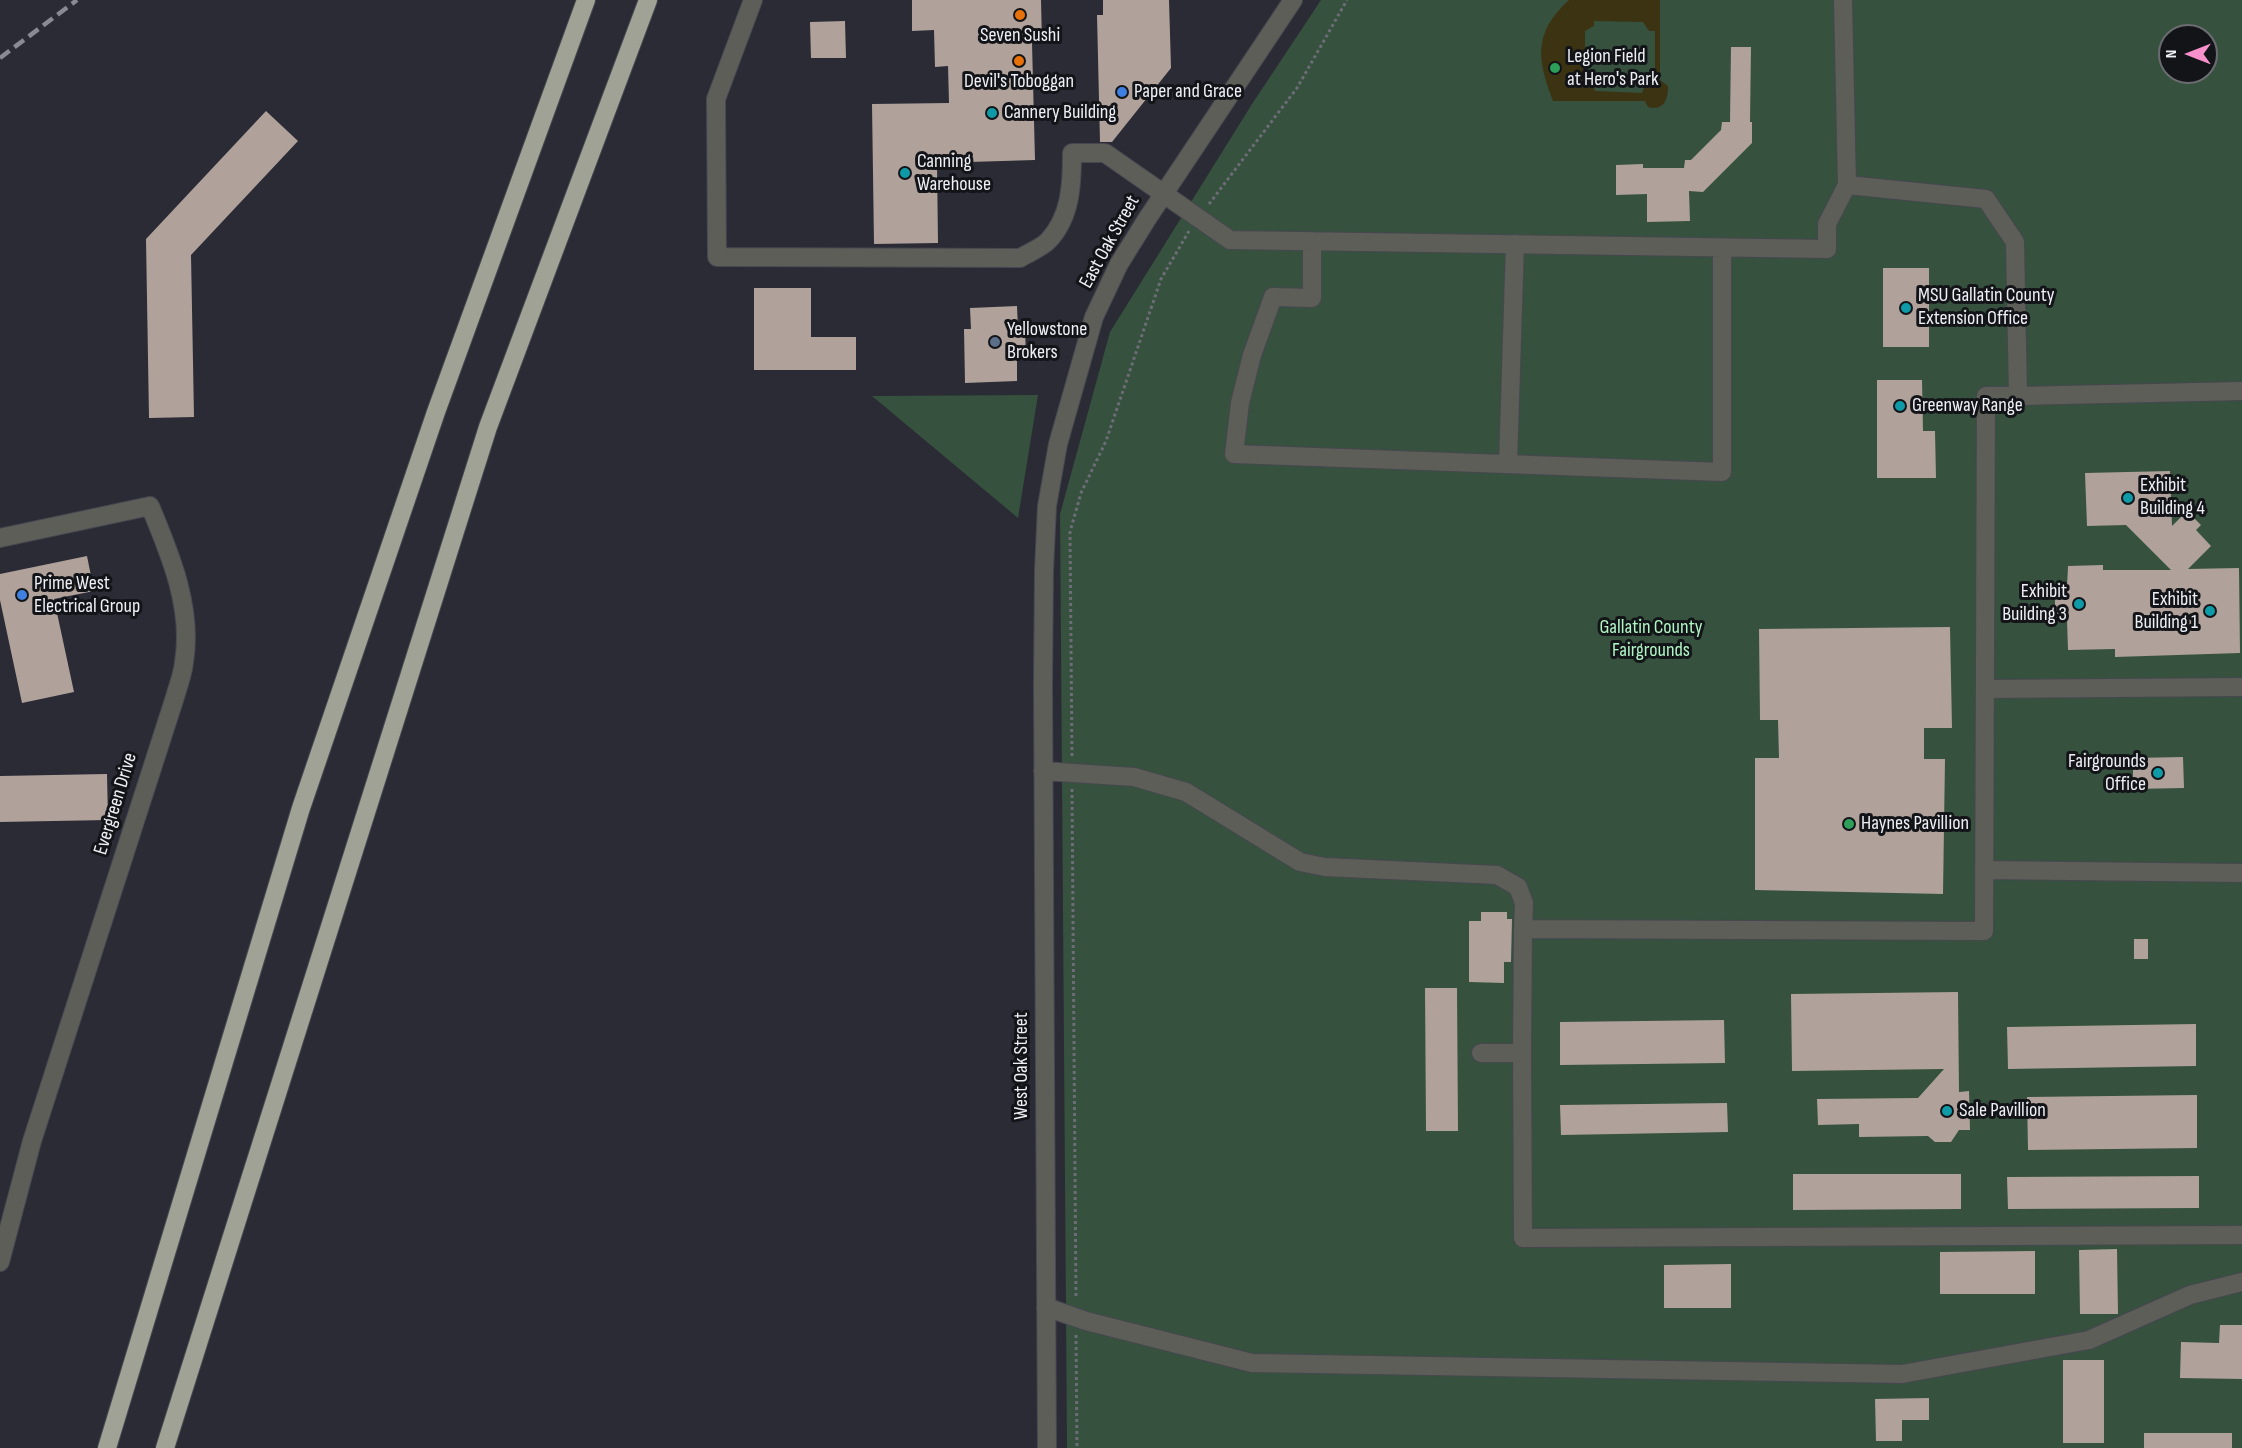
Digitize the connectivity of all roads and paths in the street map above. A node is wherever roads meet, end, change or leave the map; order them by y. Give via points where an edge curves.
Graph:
1 (586, 0) edge
2 (648, 0) edge
3 (753, 0) edge
4 (1293, 0) edge
5 (1347, 0) edge
6 (1843, 0) edge
7 (1847, 185) junction
8 (1164, 193) junction
9 (1197, 216) junction
10 (1312, 241) junction
11 (1515, 244) junction
12 (1722, 248) junction
13 (2242, 391) edge
14 (2018, 396) junction
15 (1508, 464) junction
16 (0, 538) edge
17 (1043, 684) joint
18 (2242, 687) edge
19 (1985, 689) junction
20 (1044, 771) junction
21 (1072, 773) junction
22 (1984, 870) junction
23 (2242, 873) edge
24 (1523, 929) junction
25 (1481, 1053) dead end
26 (1522, 1053) junction
27 (2242, 1235) edge
28 (0, 1262) edge
29 (2242, 1282) edge
30 (1046, 1307) junction
31 (1076, 1318) junction
32 (107, 1448) edge
33 (165, 1448) edge
34 (1047, 1448) edge
35 (1077, 1448) edge

1 - 32 highway via 436,412 301,808
2 - 33 highway via 488,427
3 - 8 street via 716,99 717,257 1020,258 1047,242 1066,213 1072,186 1072,153 1105,153
4 - 8 street, East Oak Street
5 - 9 path via 1297,88
6 - 7 street
7 - 12 street via 1827,224 1827,249
7 - 14 street via 1986,199 2015,242
8 - 9 street
8 - 17 street, East Oak Street via 1119,264 1094,317 1058,444 1047,506
9 - 10 street via 1230,240
9 - 21 path via 1161,279 1106,441 1081,493 1070,532
10 - 11 street
10 - 15 street via 1312,298 1273,297 1247,375 1234,454
11 - 12 street
11 - 15 street
12 - 15 street via 1722,472
13 - 14 street
14 - 19 street via 1986,396
16 - 28 street, Evergreen Drive via 150,506 170,553 183,600 186,636 175,697 32,1141
17 - 20 street, West Oak Street
18 - 19 street
19 - 22 street
20 - 21 street
20 - 30 street, West Oak Street
21 - 24 street via 1134,777 1186,792 1300,862 1325,867 1497,875 1518,886 1524,903
21 - 31 path
22 - 23 street
22 - 24 street via 1984,931
24 - 26 street
25 - 26 street
26 - 27 street via 1523,1238
29 - 31 street via 2190,1295 2089,1340 1902,1374 1252,1363
30 - 31 street
30 - 34 street, West Oak Street
31 - 35 path

